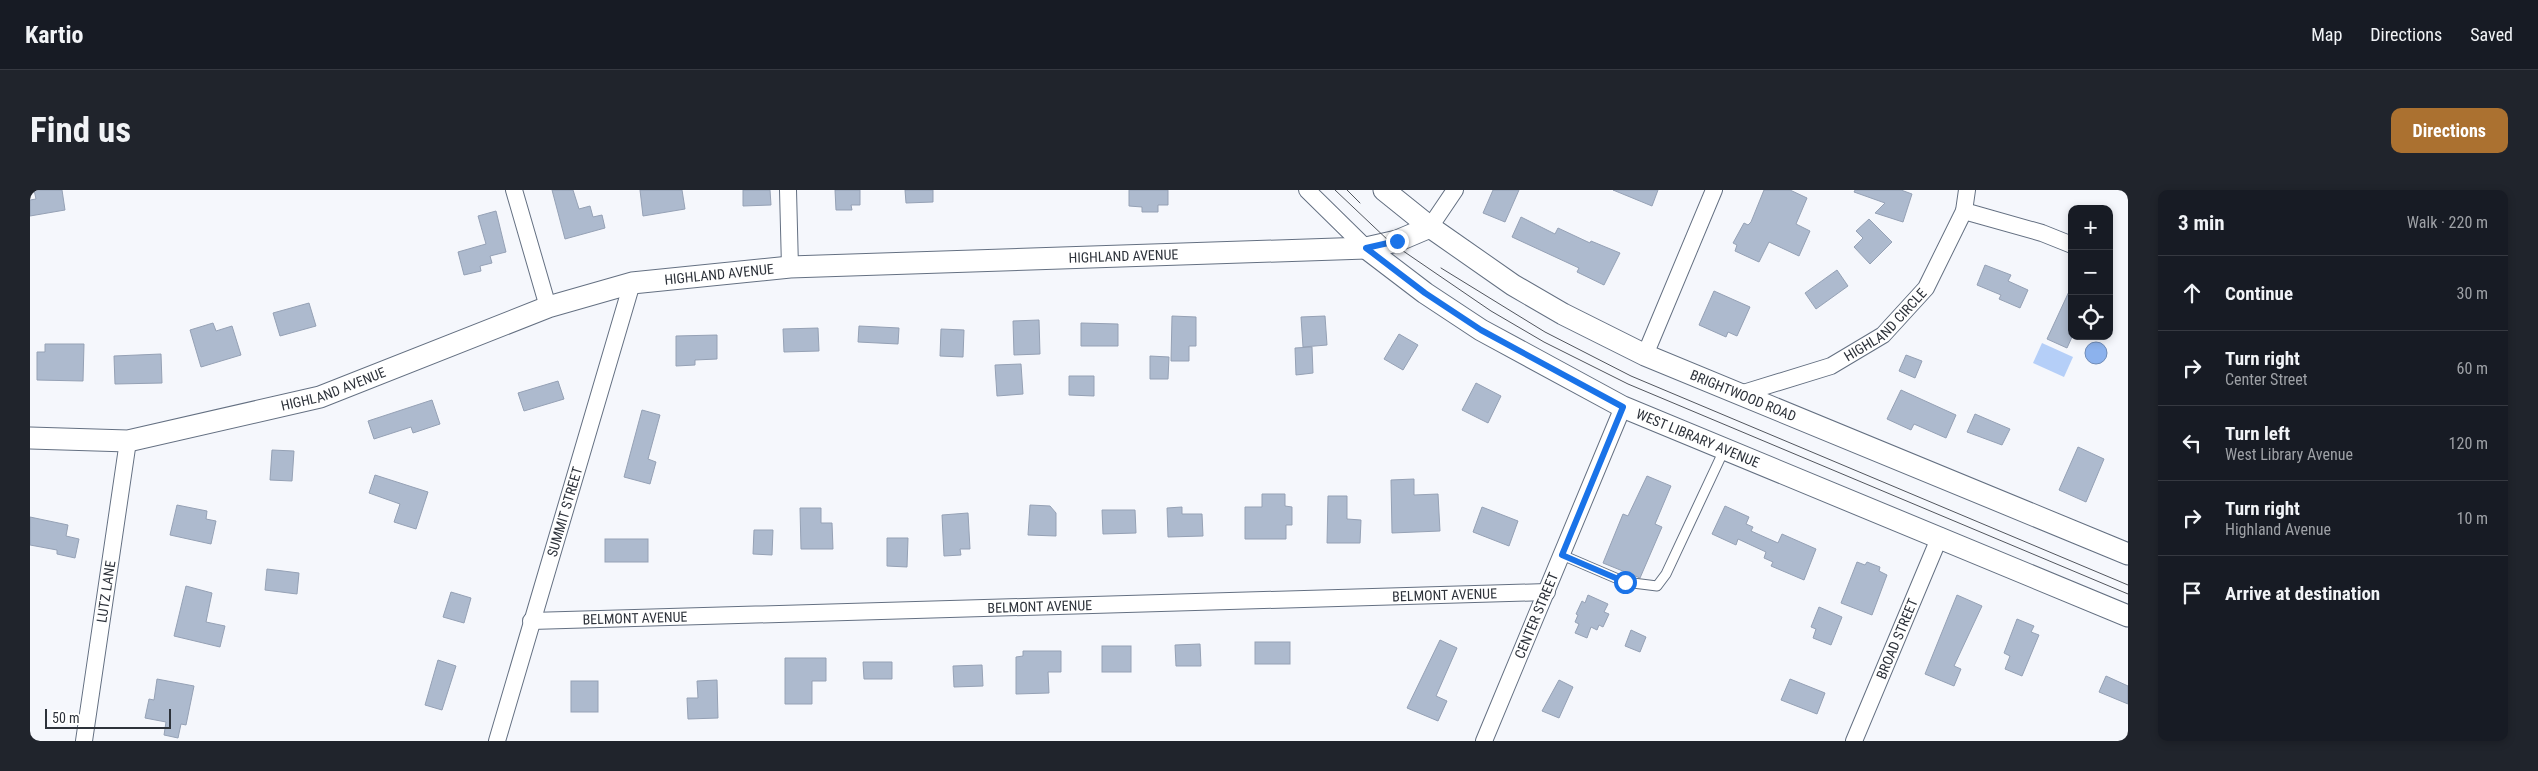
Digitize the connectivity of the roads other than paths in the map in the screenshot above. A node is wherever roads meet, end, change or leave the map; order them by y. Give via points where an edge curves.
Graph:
1 (514, 190) edge
2 (788, 190) edge
3 (1307, 190) edge
4 (1384, 190) edge
5 (1454, 190) edge
6 (1714, 190) edge
7 (1966, 190) edge
8 (1964, 211) junction
9 (1430, 227) junction
10 (2068, 244) edge
11 (1366, 248) junction
12 (790, 267) junction
13 (632, 283) junction
14 (548, 307) junction
15 (1645, 355) junction
16 (1740, 394) junction
17 (1623, 407) junction
18 (30, 438) edge
19 (128, 441) junction
20 (1725, 448) junction
21 (1940, 536) junction
22 (2128, 554) edge
23 (1562, 555) junction
24 (1547, 592) junction
25 (2128, 616) edge
26 (531, 621) junction
27 (84, 741) edge
28 (497, 741) edge
29 (1484, 741) edge
30 (1854, 741) edge

1 - 14 street
2 - 12 street
3 - 11 street, WEST LIBRARY AVENUE
4 - 9 street, BRIGHTWOOD ROAD
5 - 9 street
6 - 15 street
7 - 8 street, HIGHLAND CIRCLE
8 - 10 street via 2042,233
8 - 16 street, HIGHLAND CIRCLE via 1926,288 1883,335 1831,366
9 - 11 street, HIGHLAND AVENUE via 1397,241
9 - 15 street, BRIGHTWOOD ROAD via 1513,285
11 - 12 street, HIGHLAND AVENUE
11 - 17 street, WEST LIBRARY AVENUE via 1481,330
12 - 13 street, HIGHLAND AVENUE
13 - 14 street, HIGHLAND AVENUE
13 - 26 street, SUMMIT STREET
14 - 19 street, HIGHLAND AVENUE via 320,397
15 - 16 street, BRIGHTWOOD ROAD
16 - 22 street, BRIGHTWOOD ROAD
17 - 20 street, WEST LIBRARY AVENUE
17 - 23 street, CENTER STREET
18 - 19 street, HIGHLAND AVENUE
19 - 27 street, LUTZ LANE
20 - 21 street, WEST LIBRARY AVENUE
20 - 23 lane via 1666,574 1657,586 1625,582
21 - 25 street, WEST LIBRARY AVENUE
21 - 30 street, BROAD STREET
23 - 24 street, CENTER STREET
24 - 26 street, BELMONT AVENUE
24 - 29 street, CENTER STREET
26 - 28 street, SUMMIT STREET

